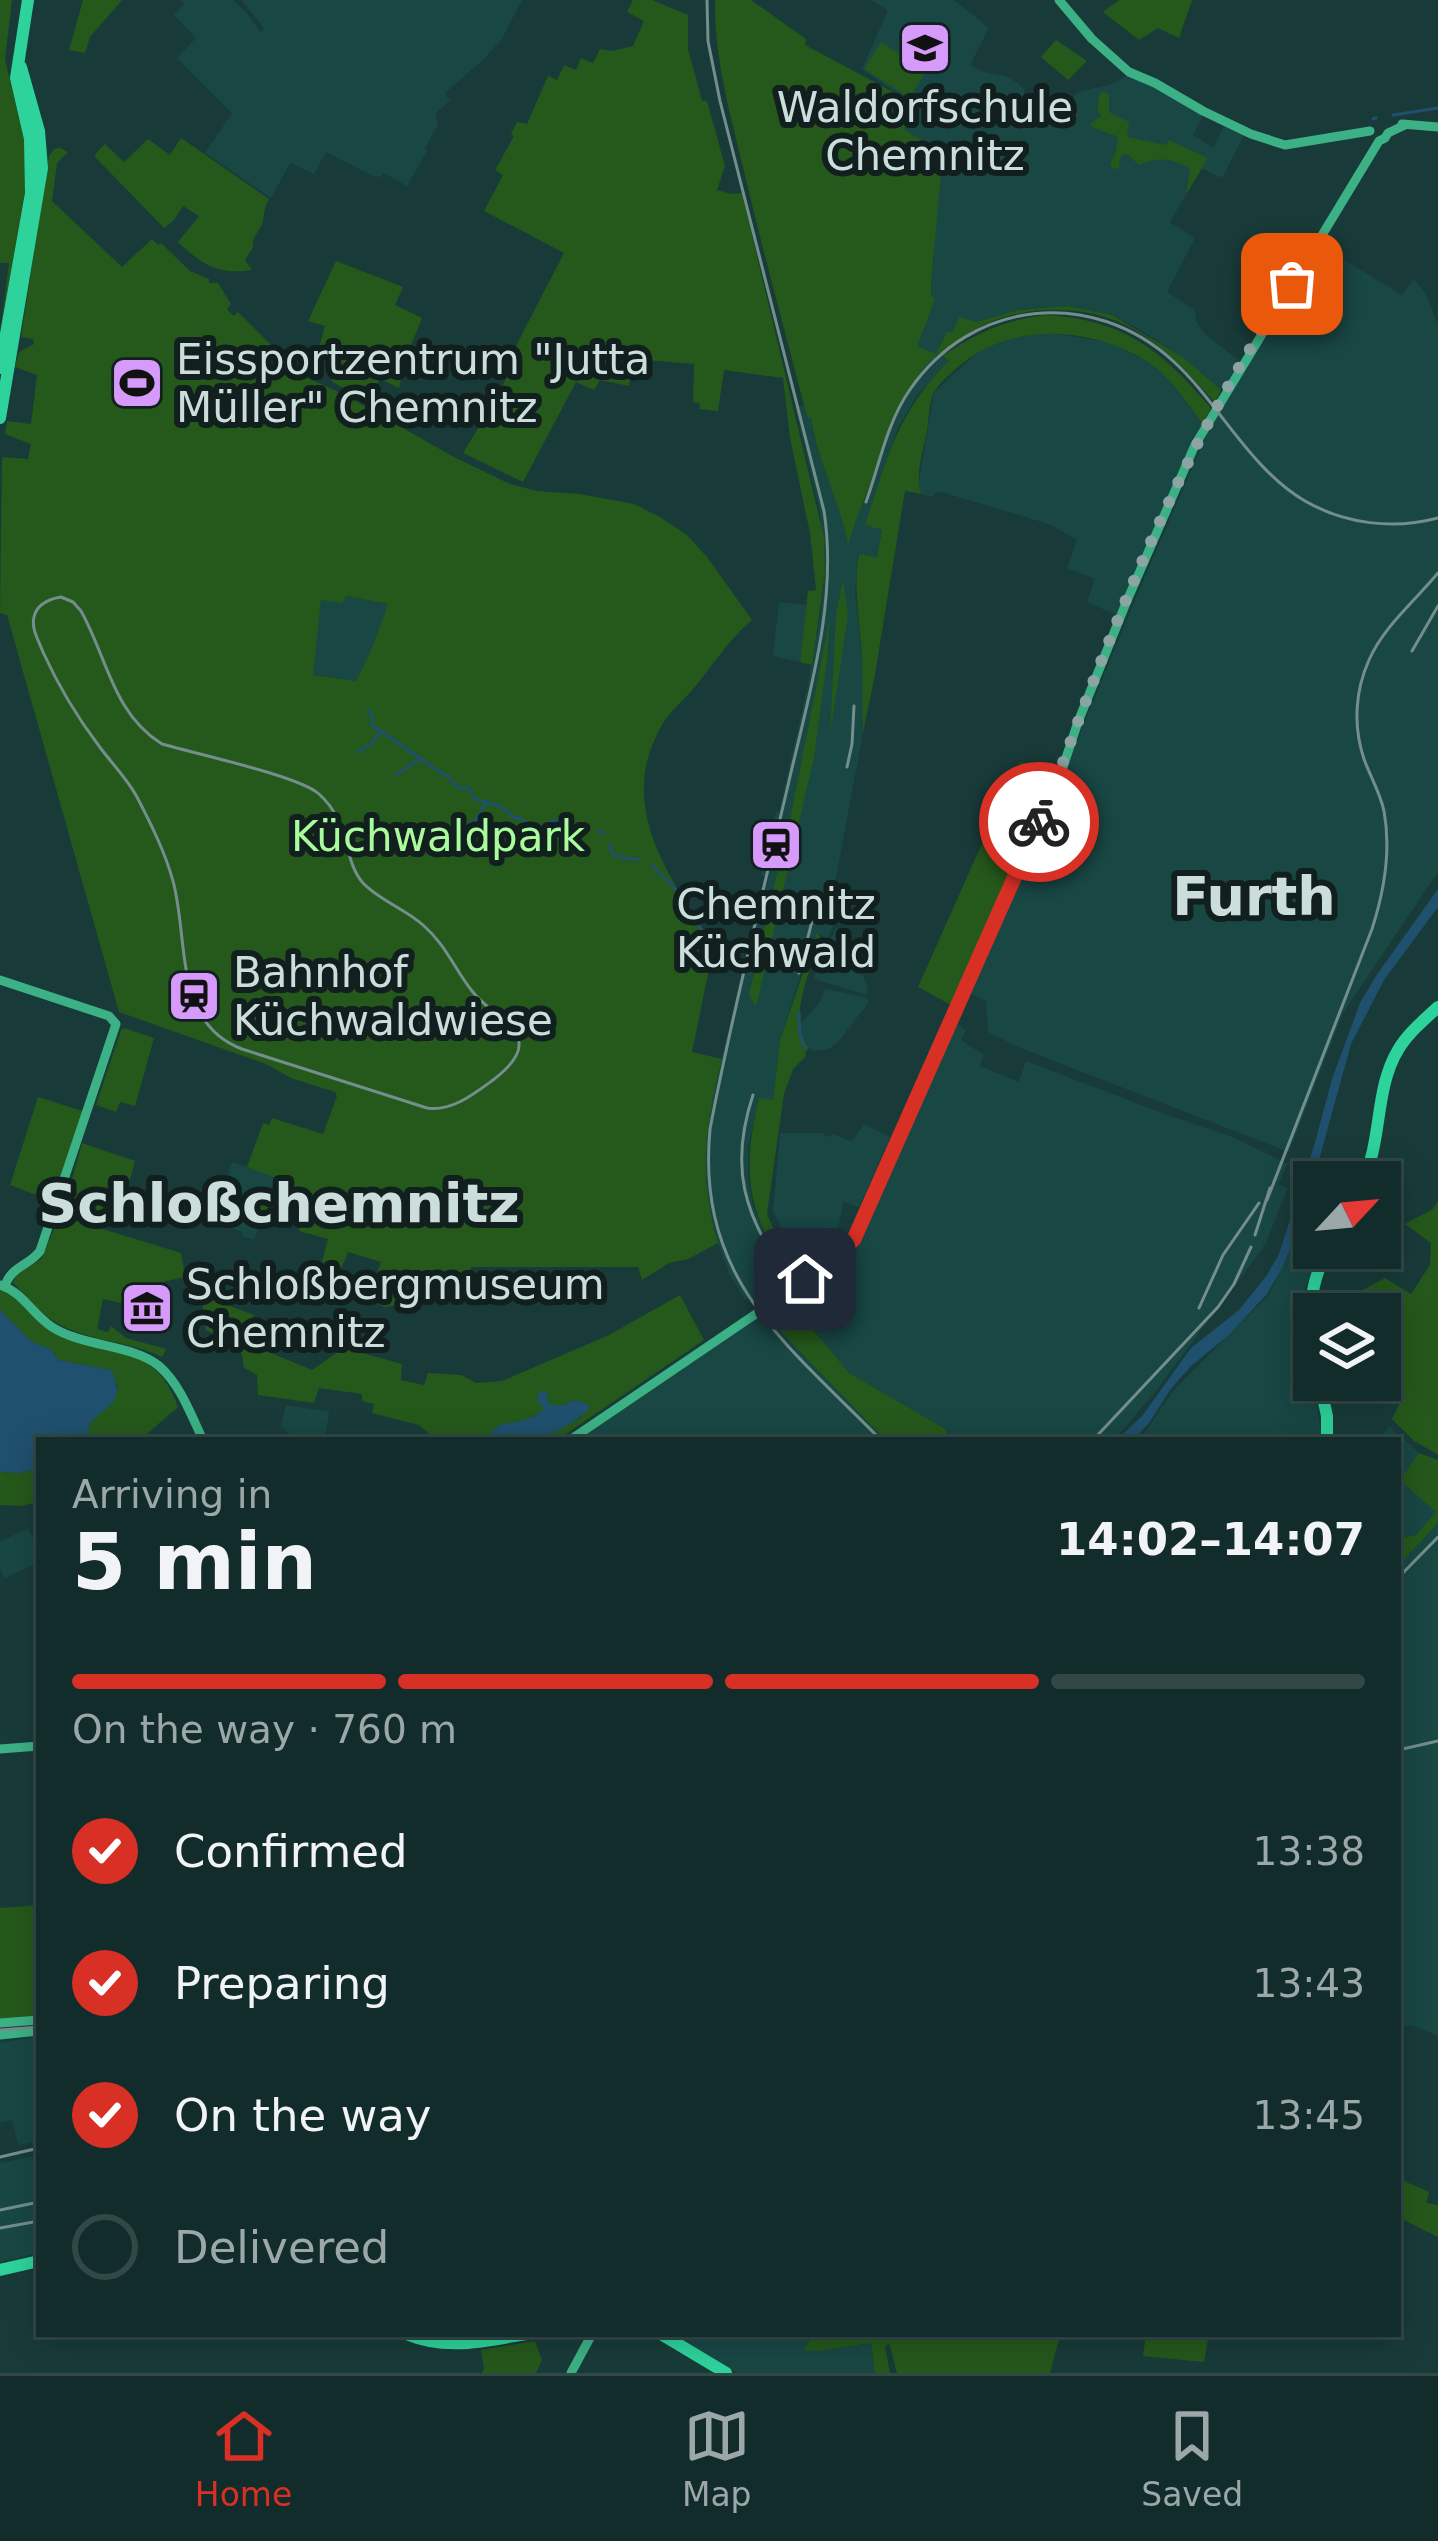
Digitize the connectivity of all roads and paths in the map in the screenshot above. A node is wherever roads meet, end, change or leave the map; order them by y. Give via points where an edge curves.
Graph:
1 (28, 0) edge
2 (1059, 0) edge
3 (19, 60) junction
4 (1438, 127) edge
5 (1378, 132) junction
6 (0, 368) edge
7 (0, 418) edge
8 (0, 980) edge
9 (1438, 1007) edge
10 (1370, 1161) edge
11 (2, 1286) edge
12 (1324, 1401) edge
13 (202, 1437) edge
14 (574, 1437) edge
15 (1327, 1437) edge
16 (36, 1746) edge
17 (0, 1749) edge
18 (36, 2020) edge
19 (0, 2024) edge
20 (36, 2031) edge
21 (0, 2035) edge
22 (36, 2262) edge
23 (0, 2270) edge
24 (415, 2337) edge
25 (507, 2337) edge
26 (589, 2337) edge
27 (667, 2337) edge
28 (571, 2373) edge
29 (726, 2373) edge

1 - 3 main road
2 - 5 main road via 1129,72 1251,134 1285,146
3 - 6 main road via 32,176
3 - 7 main road via 43,168
4 - 5 main road
5 - 14 main road via 1195,446 1060,776 854,1239 825,1268
8 - 11 main road via 115,1021 40,1251
9 - 10 main road via 1393,1061
11 - 13 main road via 58,1330 155,1362
12 - 15 main road
16 - 17 main road
18 - 19 main road
20 - 21 main road
22 - 23 main road
24 - 25 main road via 458,2345
26 - 28 main road
27 - 29 main road

